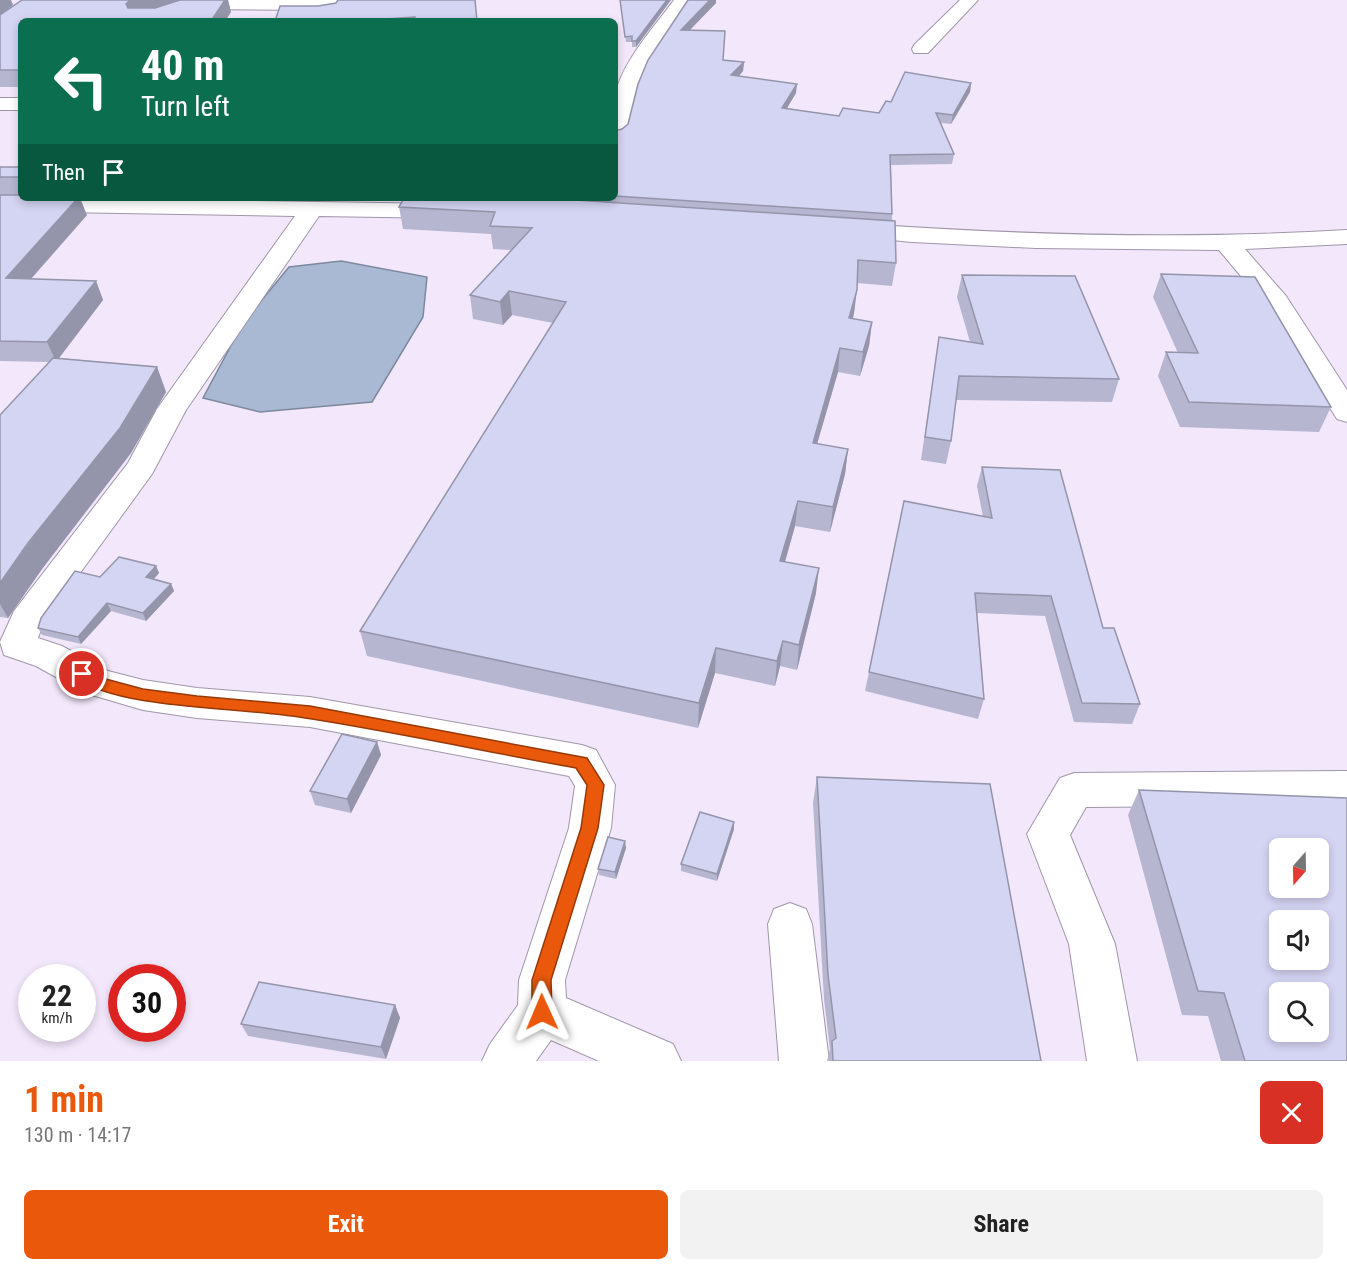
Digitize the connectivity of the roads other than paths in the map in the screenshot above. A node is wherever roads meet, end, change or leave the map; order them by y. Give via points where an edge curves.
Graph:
1 (333, 0) edge
2 (683, 0) edge
3 (970, 0) edge
4 (196, 3) edge
5 (172, 11) edge
6 (921, 49) dead end
7 (0, 104) edge
8 (18, 104) edge
9 (618, 126) edge
10 (0, 204) edge
11 (312, 208) junction
12 (462, 211) edge
13 (823, 228) edge
14 (1347, 237) edge
15 (1226, 243) junction
16 (1347, 413) edge
17 (1347, 788) edge
18 (790, 924) dead end
19 (542, 1012) junction
20 (507, 1061) edge
21 (656, 1061) edge
22 (804, 1061) edge
23 (1112, 1061) edge

1 - 4 street via 319,5
2 - 9 street via 658,34 626,92
3 - 6 street
4 - 5 street
7 - 8 street
10 - 11 street
11 - 12 street
11 - 19 street via 172,409 141,467 27,620 17,645 50,656 98,682 143,695 310,712 582,762 595,785 590,828 542,980
13 - 15 street via 1099,243
14 - 15 street
15 - 16 street via 1277,302
17 - 23 street via 1074,790 1048,834 1092,944
18 - 22 street
19 - 20 street
19 - 21 street

